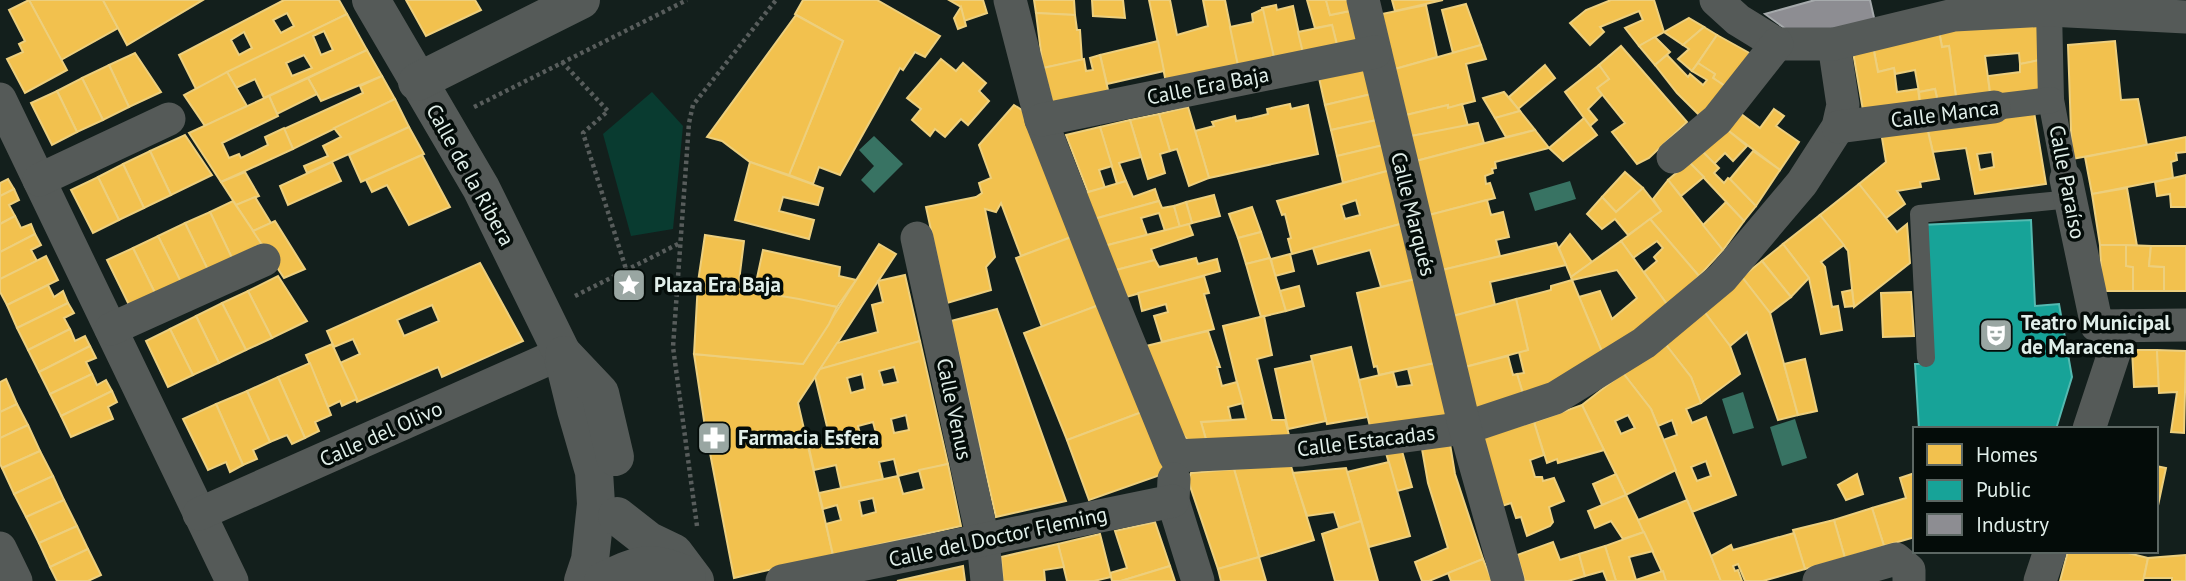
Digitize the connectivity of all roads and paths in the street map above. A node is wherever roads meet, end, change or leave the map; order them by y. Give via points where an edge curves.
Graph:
1 (371, 0) edge
2 (582, 0) edge
3 (687, 0) edge
4 (776, 0) edge
5 (1010, 0) edge
6 (1363, 0) edge
7 (1716, 0) edge
8 (2065, 7) edge
9 (2186, 17) edge
10 (1777, 44) junction
11 (1834, 44) junction
12 (1375, 52) junction
13 (562, 62) junction
14 (417, 82) junction
15 (0, 99) edge
16 (2051, 100) junction
17 (1994, 107) joint
18 (468, 110) dead end
19 (169, 119) dead end
20 (1041, 120) junction
21 (1838, 127) junction
22 (1673, 157) dead end
23 (39, 180) junction
24 (2068, 189) junction
25 (917, 238) dead end
26 (680, 243) junction
27 (264, 260) dead end
28 (626, 270) junction
29 (542, 312) junction
30 (2186, 325) edge
31 (2123, 326) junction
32 (111, 329) junction
33 (562, 353) junction
34 (1926, 358) dead end
35 (2090, 427) edge
36 (1465, 428) junction
37 (1175, 456) junction
38 (1173, 501) junction
39 (199, 514) junction
40 (617, 516) junction
41 (983, 540) junction
42 (0, 548) edge
43 (2049, 553) edge
44 (694, 579) edge
45 (16, 581) edge
46 (232, 581) edge
47 (583, 581) edge
48 (604, 581) edge
49 (782, 581) edge
50 (987, 581) edge
51 (1198, 581) edge
52 (1508, 581) edge
53 (1819, 581) edge
54 (1909, 581) edge
55 (2040, 581) edge

1 - 14 street, Calle de la Ribera
2 - 14 street
3 - 13 path
4 - 26 path via 693,105
5 - 20 street
6 - 12 street, Calle Marqués
7 - 10 street
8 - 9 street
8 - 11 street via 1954,15
8 - 16 street, Calle Paraíso
10 - 11 street
10 - 22 street via 1717,120
11 - 21 street, Calle Estacadas via 1843,105
12 - 20 street, Calle Era Baja
12 - 36 street, Calle Marqués
13 - 18 path
13 - 28 path via 608,111 583,133
14 - 29 street, Calle de la Ribera via 481,188
15 - 23 street
16 - 17 street, Calle Manca
16 - 24 street, Calle Paraíso
17 - 21 street, Calle Manca
19 - 23 street
20 - 37 street
21 - 36 street, Calle Estacadas via 1802,183 1722,278 1644,343 1555,398
23 - 32 street
24 - 31 street, Calle Paraíso via 2097,327
24 - 34 lane via 1919,214
25 - 41 street, Calle Venus
26 - 28 path
26 - 44 path via 673,347 701,555
27 - 32 street
28 - 29 path
29 - 33 street, Calle de la Ribera
30 - 31 street, Calle Paraíso
31 - 35 street
32 - 39 street
33 - 39 street, Calle del Olivo
33 - 40 street, Calle de la Ribera via 600,393 617,465
33 - 47 street, Calle de la Ribera via 594,472 596,504
36 - 37 street, Calle Estacadas via 1302,450
36 - 52 street, Calle Marqués
37 - 38 street
38 - 41 street, Calle del Doctor Fleming
38 - 51 street
39 - 46 street
40 - 44 street via 649,541 674,553
40 - 48 street, Calle de la Ribera
41 - 49 street, Calle del Doctor Fleming
41 - 50 street, Calle Venus
42 - 45 street
43 - 55 street
44 - 48 street via 664,566 638,565
53 - 54 street via 1896,559 1909,570

